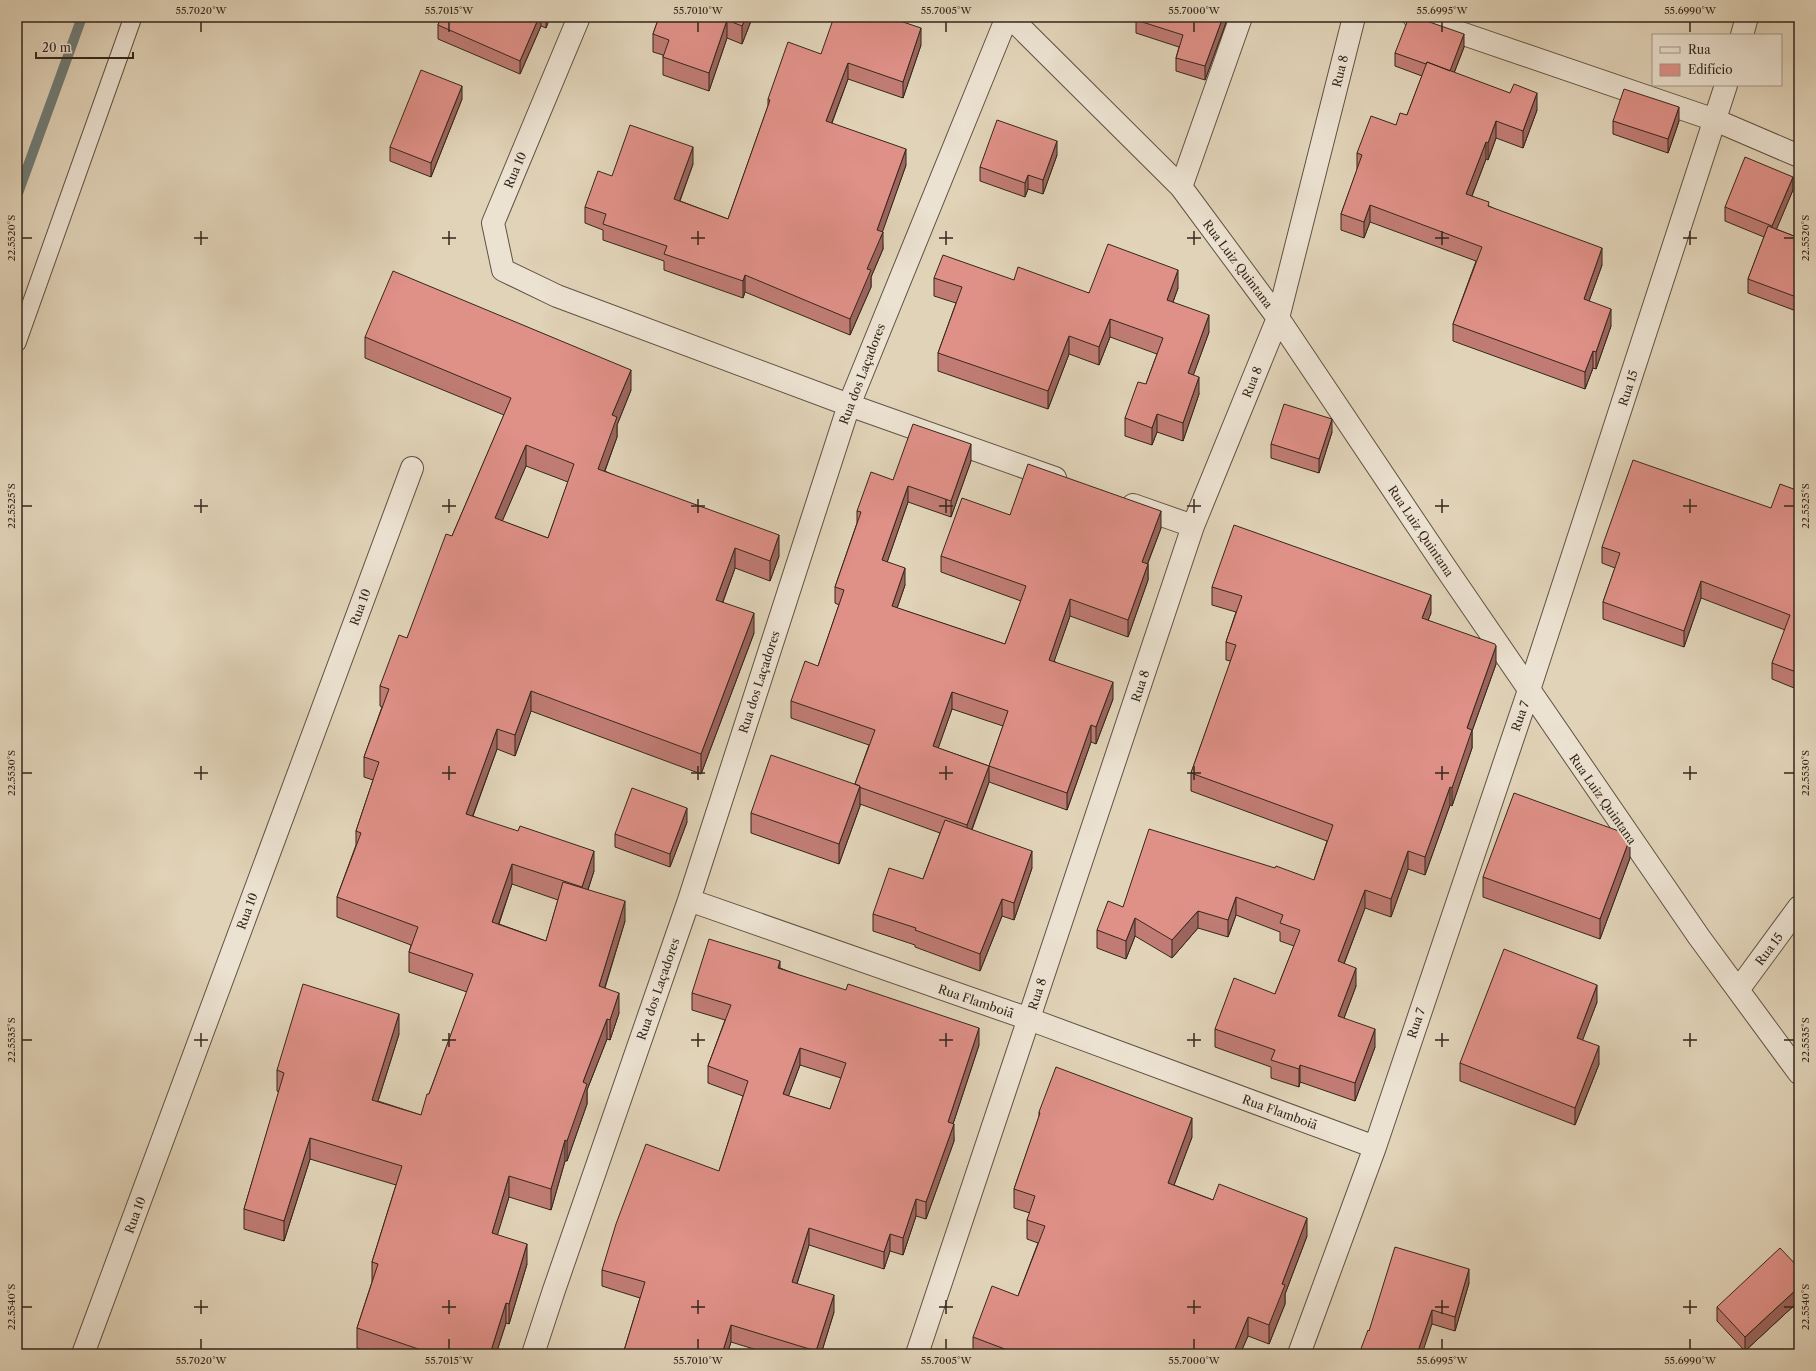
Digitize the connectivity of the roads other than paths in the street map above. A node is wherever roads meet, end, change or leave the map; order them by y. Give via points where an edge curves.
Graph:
1 (133, 17) edge
2 (579, 17) edge
3 (1007, 17) edge
4 (1010, 17) edge
5 (1241, 17) edge
6 (1354, 17) edge
7 (1414, 17) edge
8 (1748, 17) edge
9 (1742, 34) edge
10 (1726, 86) edge
11 (1715, 120) junction
12 (1799, 156) edge
13 (1181, 187) junction
14 (1278, 318) junction
15 (17, 343) edge
16 (849, 405) junction
17 (412, 468) dead end
18 (1074, 484) edge
19 (1111, 498) edge
20 (1193, 526) junction
21 (1528, 690) junction
22 (689, 900) junction
23 (1799, 908) edge
24 (1738, 990) junction
25 (1029, 1019) junction
26 (1799, 1073) edge
27 (1375, 1147) junction
28 (83, 1354) edge
29 (533, 1354) edge
30 (917, 1354) edge
31 (1299, 1354) edge

1 - 15 lane
2 - 16 street, Rua 10 via 493,224 503,270 557,296
3 - 16 street, Rua dos Laçadores
4 - 13 street, Rua Luiz Quintana
5 - 13 street
6 - 14 street, Rua 8
7 - 11 street
8 - 9 street
10 - 11 street, Rua 15
11 - 12 street
11 - 21 street, Rua 15
13 - 14 street, Rua Luiz Quintana
14 - 20 street, Rua 8
14 - 21 street, Rua Luiz Quintana
16 - 18 street
16 - 22 street, Rua dos Laçadores
17 - 28 street, Rua 10
19 - 20 street
20 - 25 street, Rua 8
21 - 24 street, Rua Luiz Quintana via 1699,938
21 - 27 street, Rua 7
22 - 25 street, Rua Flamboiã
22 - 29 street, Rua dos Laçadores
23 - 24 street, Rua 15
24 - 26 street, Rua Luiz Quintana
25 - 27 street, Rua Flamboiã
25 - 30 street, Rua 8
27 - 31 street, Rua 7

